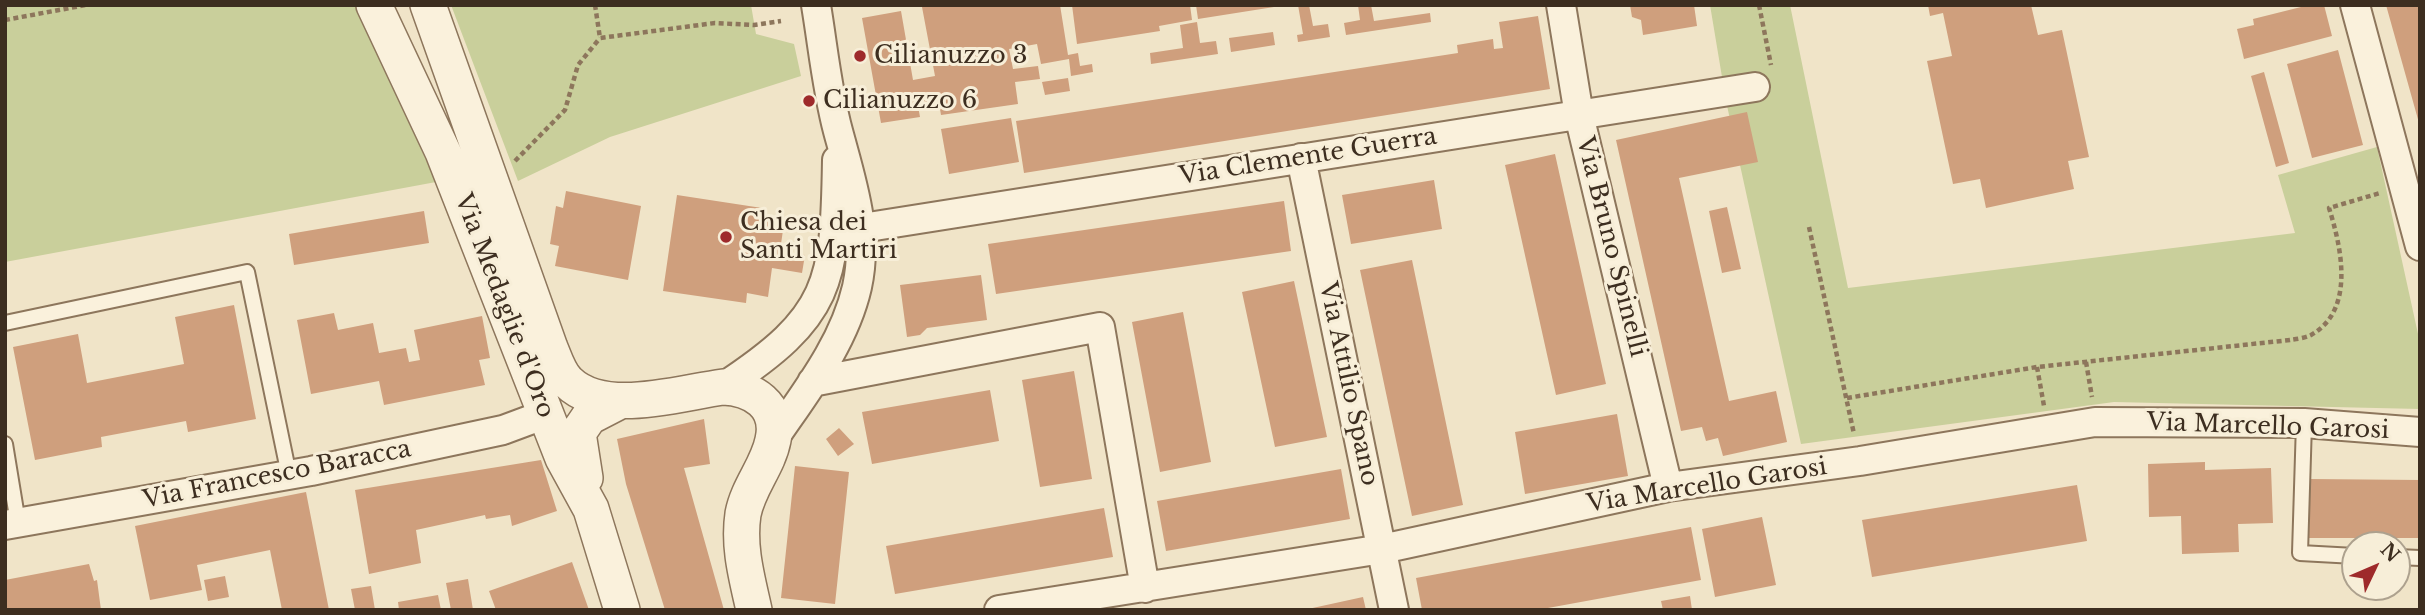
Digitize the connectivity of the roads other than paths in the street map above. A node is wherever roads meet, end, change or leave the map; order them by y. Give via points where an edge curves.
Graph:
1 (374, 5) edge
2 (428, 5) edge
3 (816, 5) edge
4 (1561, 5) edge
5 (2355, 5) edge
6 (1764, 81) road end
7 (1579, 115) junction
8 (838, 130) junction
9 (1301, 158) junction
10 (862, 228) junction
11 (2420, 246) edge
12 (5, 323) edge
13 (812, 382) junction
14 (723, 387) junction
15 (618, 402) junction
16 (547, 414) junction
17 (2304, 423) junction
18 (2420, 432) edge
19 (773, 440) junction
20 (5, 444) edge
21 (289, 475) junction
22 (1668, 487) junction
23 (591, 509) junction
24 (12, 524) edge
25 (1382, 549) junction
26 (2341, 555) edge
27 (1145, 588) junction
28 (622, 610) edge
29 (754, 610) edge
30 (999, 610) edge
31 (1394, 610) edge

1 - 16 street, Via Medaglie d'Oro via 443,152
2 - 15 street, Via Medaglie d'Oro via 550,348 567,381 599,399
3 - 8 street
4 - 7 street, Via Bruno Spinelli
5 - 11 street
6 - 7 street, Via Clemente Guerra
7 - 9 street, Via Clemente Guerra
7 - 22 street, Via Bruno Spinelli
8 - 10 street
8 - 14 street via 836,231 827,280 794,332
9 - 10 street, Via Clemente Guerra
9 - 25 street, Via Attilio Spano
10 - 13 street via 853,300
12 - 21 lane via 247,272
13 - 19 street
13 - 27 street via 1100,327
14 - 15 street
14 - 19 street via 747,389 763,400 771,416
15 - 23 street via 589,417 578,433
16 - 21 street, Via Francesco Baracca via 503,430
16 - 23 street, Via Medaglie d'Oro via 563,458
17 - 18 street, Via Marcello Garosi
17 - 22 street, Via Marcello Garosi via 2095,422
17 - 26 lane via 2300,553
19 - 29 street via 743,517 743,556
20 - 24 lane
21 - 24 street, Via Francesco Baracca
22 - 25 street, Via Marcello Garosi
23 - 28 street, Via Medaglie d'Oro
25 - 27 street, Via Marcello Garosi
25 - 31 street, Via Attilio Spano
27 - 30 street, Via Marcello Garosi

